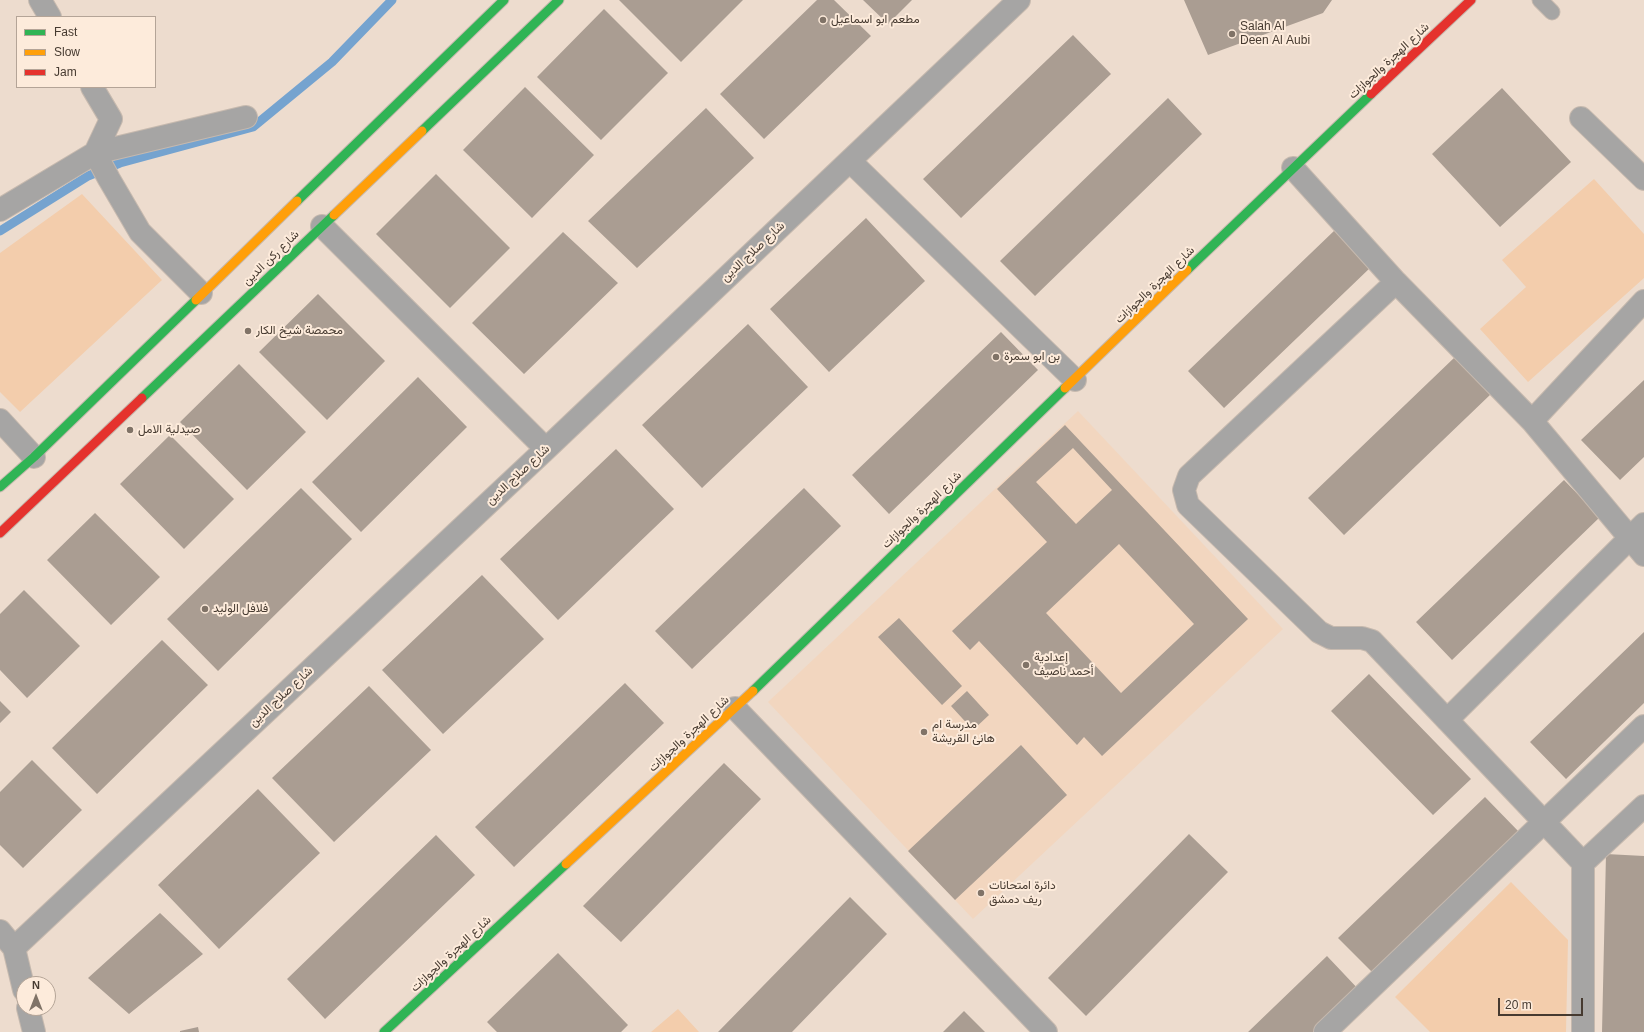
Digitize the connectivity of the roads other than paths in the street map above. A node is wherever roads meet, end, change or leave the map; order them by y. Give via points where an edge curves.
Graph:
1 (40, 0) edge
2 (504, 0) edge
3 (559, 0) edge
4 (1019, 0) edge
5 (1471, 0) edge
6 (1540, 0) edge
7 (1552, 12) dead end
8 (49, 16) edge
9 (93, 88) edge
10 (246, 117) dead end
11 (1581, 118) dead end
12 (96, 153) junction
13 (850, 161) junction
14 (1293, 168) junction
15 (1644, 179) edge
16 (0, 210) edge
17 (322, 226) junction
18 (1396, 282) junction
19 (201, 293) junction
20 (1644, 301) edge
21 (1075, 380) junction
22 (0, 420) edge
23 (1532, 421) junction
24 (546, 449) junction
25 (34, 457) junction
26 (0, 487) edge
27 (1636, 531) edge
28 (0, 533) edge
29 (1644, 555) edge
30 (735, 708) junction
31 (1447, 720) junction
32 (1644, 726) edge
33 (1644, 806) edge
34 (1544, 822) junction
35 (1583, 863) junction
36 (0, 931) edge
37 (14, 948) junction
38 (21, 976) edge
39 (30, 1016) edge
40 (34, 1032) edge
41 (384, 1032) edge
42 (1046, 1032) edge
43 (1325, 1032) edge
44 (1583, 1032) edge

1 - 8 street
2 - 19 street, شارع ركن الدين
3 - 17 street, شارع ركن الدين
4 - 13 street, شارع صلاح الدين
5 - 14 street, شارع الهجرة والجوازات
6 - 7 lane
9 - 12 street via 111,119
10 - 12 street
11 - 15 street
12 - 16 street
12 - 19 street via 108,179 140,232
13 - 21 street
13 - 24 street, شارع صلاح الدين
14 - 18 street
14 - 21 street, شارع الهجرة والجوازات
17 - 24 street
17 - 28 street, شارع ركن الدين
18 - 23 street
18 - 31 street via 1189,476 1184,490 1188,506 1319,632 1331,638 1362,638 1372,641
19 - 25 street, شارع ركن الدين
20 - 23 street
21 - 30 street, شارع الهجرة والجوازات
22 - 25 street
23 - 27 street
24 - 37 street, شارع صلاح الدين
25 - 26 street, شارع ركن الدين
27 - 29 street
27 - 31 street
30 - 41 street, شارع الهجرة والجوازات
30 - 42 street
31 - 34 street
32 - 34 street
33 - 35 street
34 - 35 street
34 - 43 street
35 - 44 street
36 - 37 street
37 - 38 street
39 - 40 street

